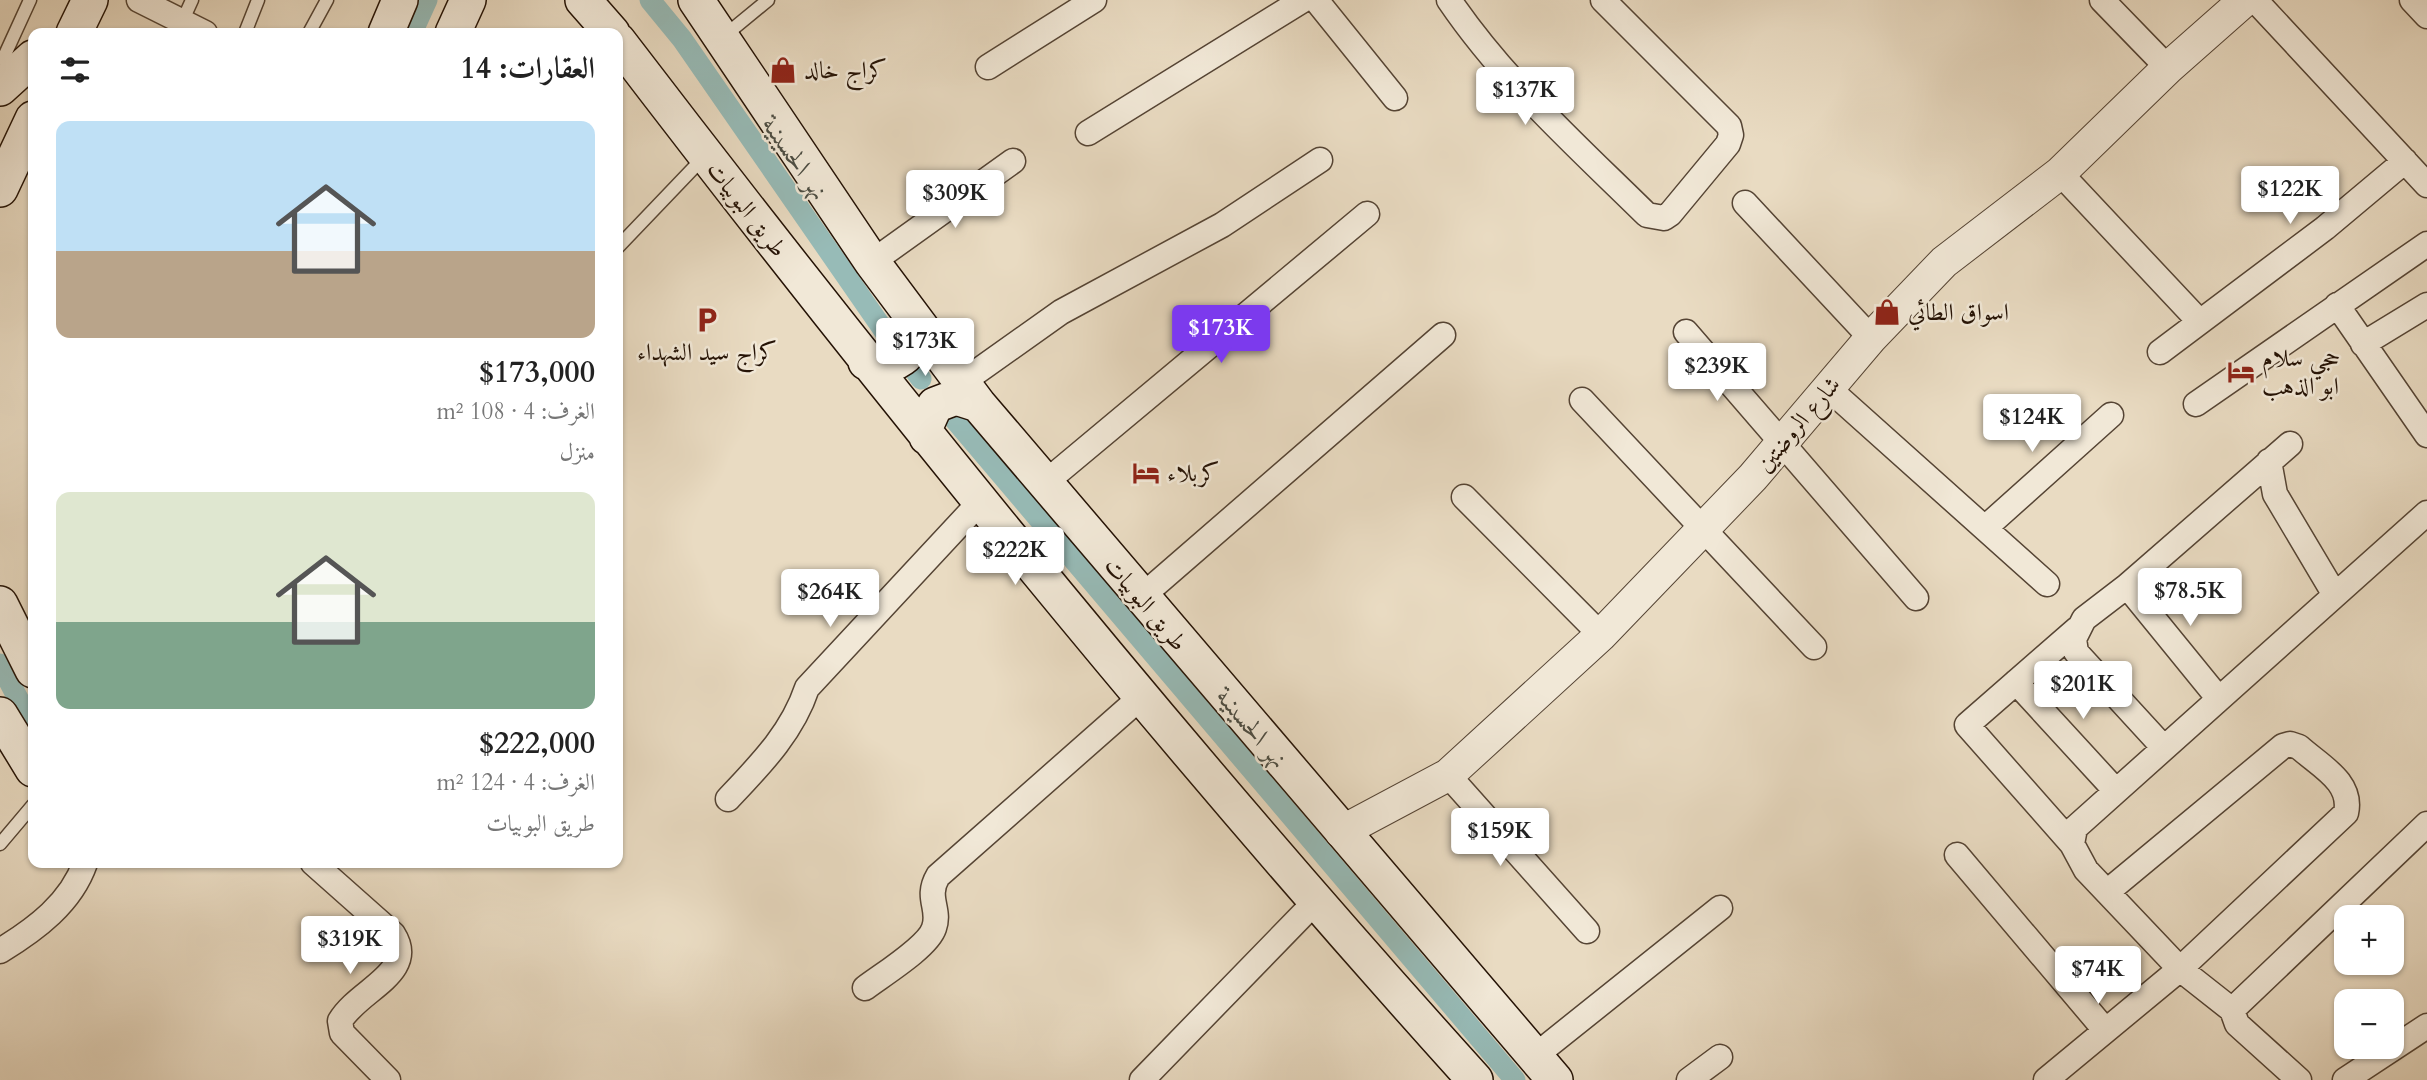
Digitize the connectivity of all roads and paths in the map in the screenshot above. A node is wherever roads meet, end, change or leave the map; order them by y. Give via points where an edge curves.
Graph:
1 (30, 0) edge
2 (139, 0) edge
3 (258, 0) edge
4 (327, 0) edge
5 (400, 0) edge
6 (468, 0) edge
7 (583, 0) edge
8 (696, 0) edge
9 (768, 0) edge
10 (1094, 0) edge
11 (1303, 0) edge
12 (1316, 0) edge
13 (1449, 0) edge
14 (1603, 0) edge
15 (2102, 0) edge
16 (2245, 0) edge
17 (2255, 0) edge
18 (2412, 0) edge
19 (187, 11) edge
20 (2427, 16) edge
21 (201, 28) edge
22 (247, 28) edge
23 (312, 28) edge
24 (388, 28) edge
25 (455, 28) edge
26 (607, 28) edge
27 (723, 38) junction
28 (623, 48) edge
29 (11, 66) edge
30 (988, 67) dead end
31 (2168, 68) junction
32 (1395, 98) dead end
33 (1088, 133) dead end
34 (28, 140) edge
35 (706, 156) junction
36 (1320, 160) dead end
37 (1013, 161) dead end
38 (2405, 161) junction
39 (2060, 173) junction
40 (2427, 185) edge
41 (0, 189) edge
42 (1745, 203) dead end
43 (1367, 214) dead end
44 (623, 242) edge
45 (2427, 244) edge
46 (872, 262) junction
47 (2337, 305) junction
48 (2427, 305) edge
49 (2199, 321) junction
50 (919, 326) junction
51 (1686, 332) dead end
52 (1443, 335) dead end
53 (1871, 338) junction
54 (2363, 344) junction
55 (2160, 352) dead end
56 (866, 362) junction
57 (1828, 388) junction
58 (969, 394) junction
59 (1582, 400) dead end
60 (2196, 404) dead end
61 (2111, 415) dead end
62 (2427, 435) edge
63 (927, 437) junction
64 (2290, 444) dead end
65 (1782, 445) junction
66 (2269, 461) junction
67 (1045, 482) junction
68 (1464, 497) dead end
69 (981, 501) junction
70 (2427, 513) edge
71 (1985, 528) junction
72 (1703, 530) junction
73 (2047, 584) dead end
74 (2127, 586) junction
75 (2335, 595) junction
76 (1916, 597) dead end
77 (1140, 598) junction
78 (0, 604) edge
79 (2077, 629) junction
80 (1601, 635) junction
81 (1814, 648) dead end
82 (28, 660) edge
83 (2016, 682) junction
84 (1141, 697) junction
85 (2219, 699) junction
86 (0, 715) edge
87 (2164, 748) junction
88 (28, 761) edge
89 (1448, 775) junction
90 (2116, 791) junction
91 (728, 799) dead end
92 (28, 811) edge
93 (2427, 824) edge
94 (1341, 832) junction
95 (0, 844) edge
96 (2072, 844) junction
97 (1957, 855) dead end
98 (83, 868) edge
99 (319, 868) edge
100 (2107, 892) junction
101 (1316, 901) junction
102 (1720, 908) dead end
103 (1587, 931) dead end
104 (0, 951) edge
105 (2180, 969) junction
106 (865, 988) dead end
107 (2232, 1010) junction
108 (2427, 1026) edge
109 (2105, 1030) junction
110 (1720, 1057) dead end
111 (1545, 1068) edge
112 (2373, 1073) edge
113 (1471, 1078) edge
114 (388, 1080) edge
115 (1142, 1080) edge
116 (1689, 1080) edge
117 (2046, 1080) edge
118 (2299, 1080) edge
119 (2345, 1080) edge

1 - 29 lane
2 - 19 street
3 - 22 lane
4 - 23 lane
5 - 24 main road
6 - 25 main road
7 - 26 main road
8 - 27 main road, طريق البوبيات
9 - 27 lane
10 - 30 street
11 - 33 street
12 - 32 street
13 - 14 street via 1528,98 1647,215 1664,218 1728,144 1729,126
15 - 31 street
16 - 31 street, شارع الروضتين
17 - 38 street
18 - 20 street
19 - 21 street
27 - 46 main road, طريق البوبيات
28 - 35 main road, طريق البوبيات
31 - 39 street, شارع الروضتين
34 - 41 main road
35 - 44 lane
35 - 56 main road, طريق البوبيات
36 - 58 street via 1222,225 1061,312
37 - 46 street
38 - 40 street
38 - 49 street via 2325,228
39 - 49 street
39 - 53 street, شارع الروضتين via 1944,262
42 - 53 street
43 - 67 street
45 - 47 street
46 - 50 main road, طريق البوبيات
47 - 54 street
47 - 60 street
48 - 54 street
49 - 55 street
50 - 56 main road via 911,351 902,359 878,366
50 - 58 main road, طريق البوبيات
51 - 65 street
52 - 77 street
53 - 57 street, شارع الروضتين
54 - 62 street
56 - 63 main road, طريق البوبيات
57 - 65 street, شارع الروضتين
57 - 71 street
58 - 63 main road via 936,405 926,425
58 - 67 main road, طريق البوبيات
59 - 72 street
61 - 71 street
63 - 69 main road, طريق البوبيات
64 - 66 street
65 - 72 street, شارع الروضتين
65 - 76 street
66 - 74 street
66 - 75 street via 2274,494
67 - 77 main road, طريق البوبيات
68 - 80 street
69 - 84 main road, طريق البوبيات
69 - 91 street via 807,688 798,716
70 - 75 street
71 - 73 street
72 - 80 street, شارع الروضتين
72 - 81 street
74 - 79 street
74 - 85 street
75 - 85 street
77 - 94 main road, طريق البوبيات
78 - 82 main road
79 - 83 street
79 - 87 street via 2076,652
80 - 89 street, شارع الروضتين
83 - 90 street
83 - 96 street via 1967,725
84 - 101 main road, طريق البوبيات
84 - 106 street via 938,876 931,893 934,929 925,942
85 - 87 street
86 - 88 main road
87 - 90 street
89 - 94 street, شارع الروضتين
89 - 103 street
90 - 96 street via 2074,828
92 - 95 lane
93 - 107 street
94 - 111 main road, طريق البوبيات
96 - 100 street via 2086,870
97 - 109 street
98 - 104 street via 78,885 65,901
99 - 114 street via 401,946 391,974 349,1005 340,1021 342,1033
100 - 105 street
100 - 105 street via 2283,746 2299,747 2346,789 2346,813
101 - 113 main road, طريق البوبيات
101 - 115 street
102 - 111 street
105 - 107 street
105 - 109 street
107 - 118 street via 2237,1024
108 - 112 street
109 - 117 street
110 - 116 street
112 - 119 street

